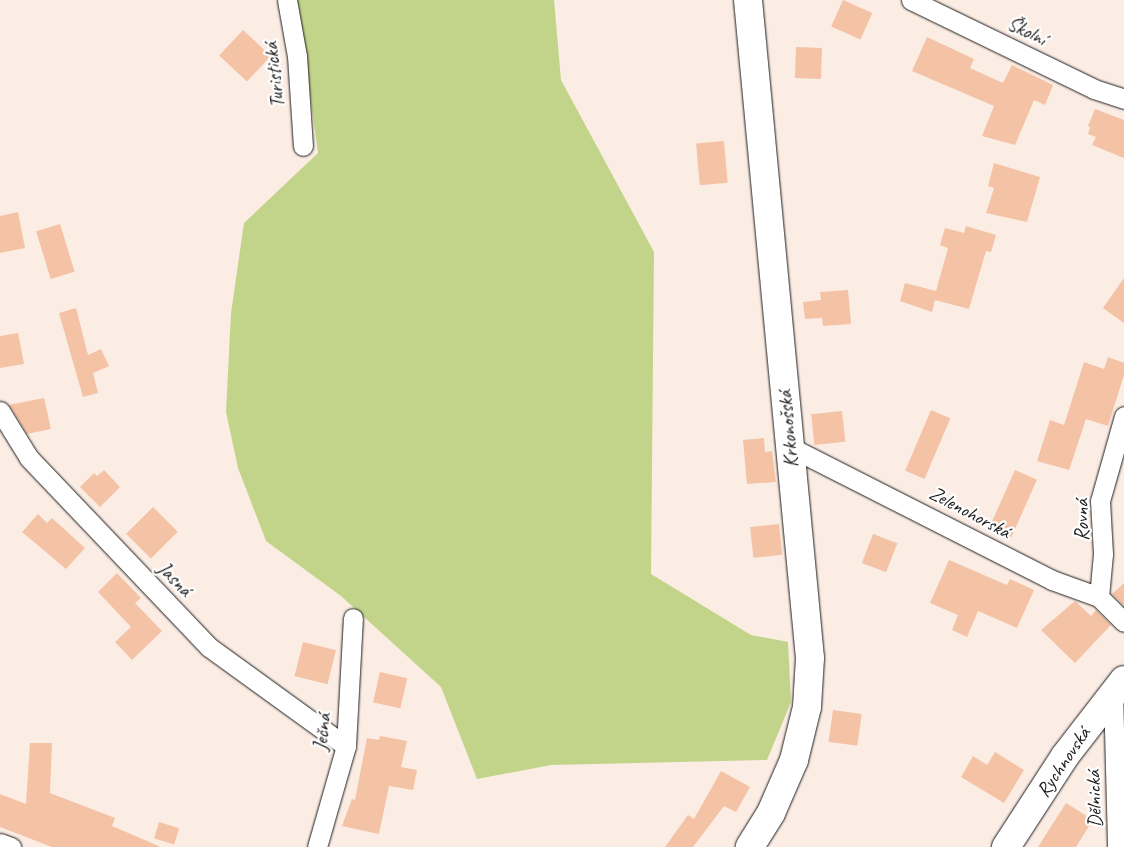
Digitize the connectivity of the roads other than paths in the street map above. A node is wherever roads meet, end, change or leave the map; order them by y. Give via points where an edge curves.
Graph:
1 (287, 0) edge
2 (748, 0) edge
3 (911, 0) edge
4 (1124, 99) edge
5 (303, 146) dead end
6 (0, 412) edge
7 (1124, 416) edge
8 (790, 447) junction
9 (1099, 597) junction
10 (353, 618) dead end
11 (1124, 622) edge
12 (1119, 685) edge
13 (346, 746) junction
14 (0, 843) edge
15 (11, 847) edge
16 (317, 847) edge
17 (750, 847) edge
18 (1006, 847) edge
19 (1117, 847) edge

1 - 5 street, Turistická via 297,56
2 - 8 street, Krkonošská
3 - 4 street, Školní via 1094,89
6 - 13 street, Jasná via 30,458 209,647
7 - 9 street, Rovná via 1100,501 1103,554
8 - 9 street, Zelenohorská via 1052,580
8 - 17 street, Krkonošská via 810,658 807,707 784,786
9 - 11 street, Zelenohorská
10 - 13 street, Ječná
12 - 18 street, Rychnovská via 1065,756
12 - 19 street, Dělnická
13 - 16 street, Ječná
14 - 15 street

